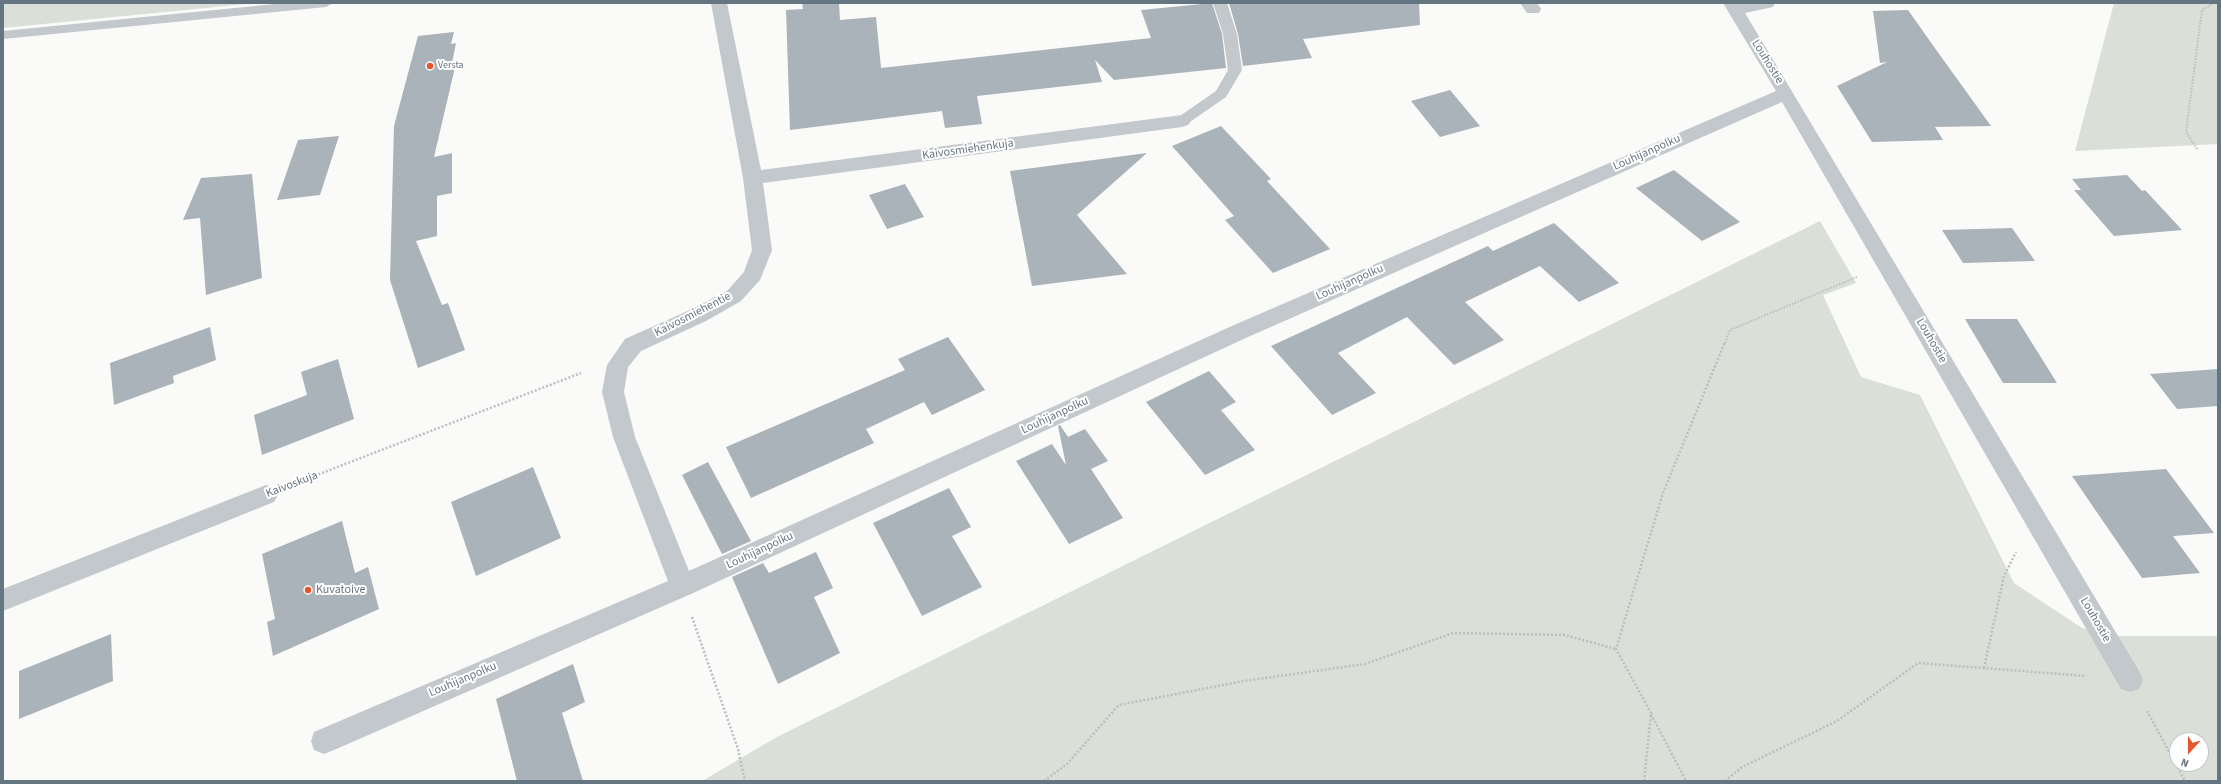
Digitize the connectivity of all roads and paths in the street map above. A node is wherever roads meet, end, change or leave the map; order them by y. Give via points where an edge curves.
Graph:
1 (326, 3) edge
2 (719, 3) edge
3 (1220, 3) edge
4 (1767, 3) edge
5 (2214, 3) edge
6 (1733, 7) edge
7 (3, 35) edge
8 (1786, 93) junction
9 (1182, 121) joint
10 (2197, 149) dead end
11 (753, 178) junction
12 (1886, 264) junction
13 (581, 373) dead end
14 (266, 495) joint
15 (2034, 516) junction
16 (682, 586) junction
17 (3, 600) edge
18 (1616, 649) junction
19 (1984, 668) junction
20 (2130, 680) junction
21 (1651, 713) junction
22 (324, 741) dead end
23 (745, 781) edge
24 (1044, 781) edge
25 (1644, 781) edge
26 (1686, 781) edge
27 (1725, 781) edge
28 (2185, 781) edge

1 - 7 lane
2 - 11 street, Kaivosmiehentie
3 - 9 lane via 1230,34 1234,70 1221,94
4 - 6 street
5 - 10 path via 2202,10 2186,132
6 - 8 street, Louhostie
8 - 12 street, Louhostie
8 - 16 street, Louhijanpolku via 1241,331
9 - 11 street, Kaivosmiehenkuja
11 - 16 street, Kaivosmiehentie via 762,250 753,276 734,296 633,345 618,365 614,385 613,392 624,438
12 - 15 street, Louhostie
12 - 18 path via 1730,330 1663,493
13 - 14 path, Kaivoskuja
14 - 17 street, Kaivoskuja
15 - 19 path via 2004,576
15 - 20 street, Louhostie
16 - 22 street, Louhijanpolku
16 - 23 path via 738,749
18 - 21 path
18 - 24 path via 1564,635 1453,633 1365,664 1244,681 1119,705 1067,764
19 - 20 path
19 - 27 path via 1918,663 1837,721 1742,767
20 - 28 path
21 - 25 path
21 - 26 path

